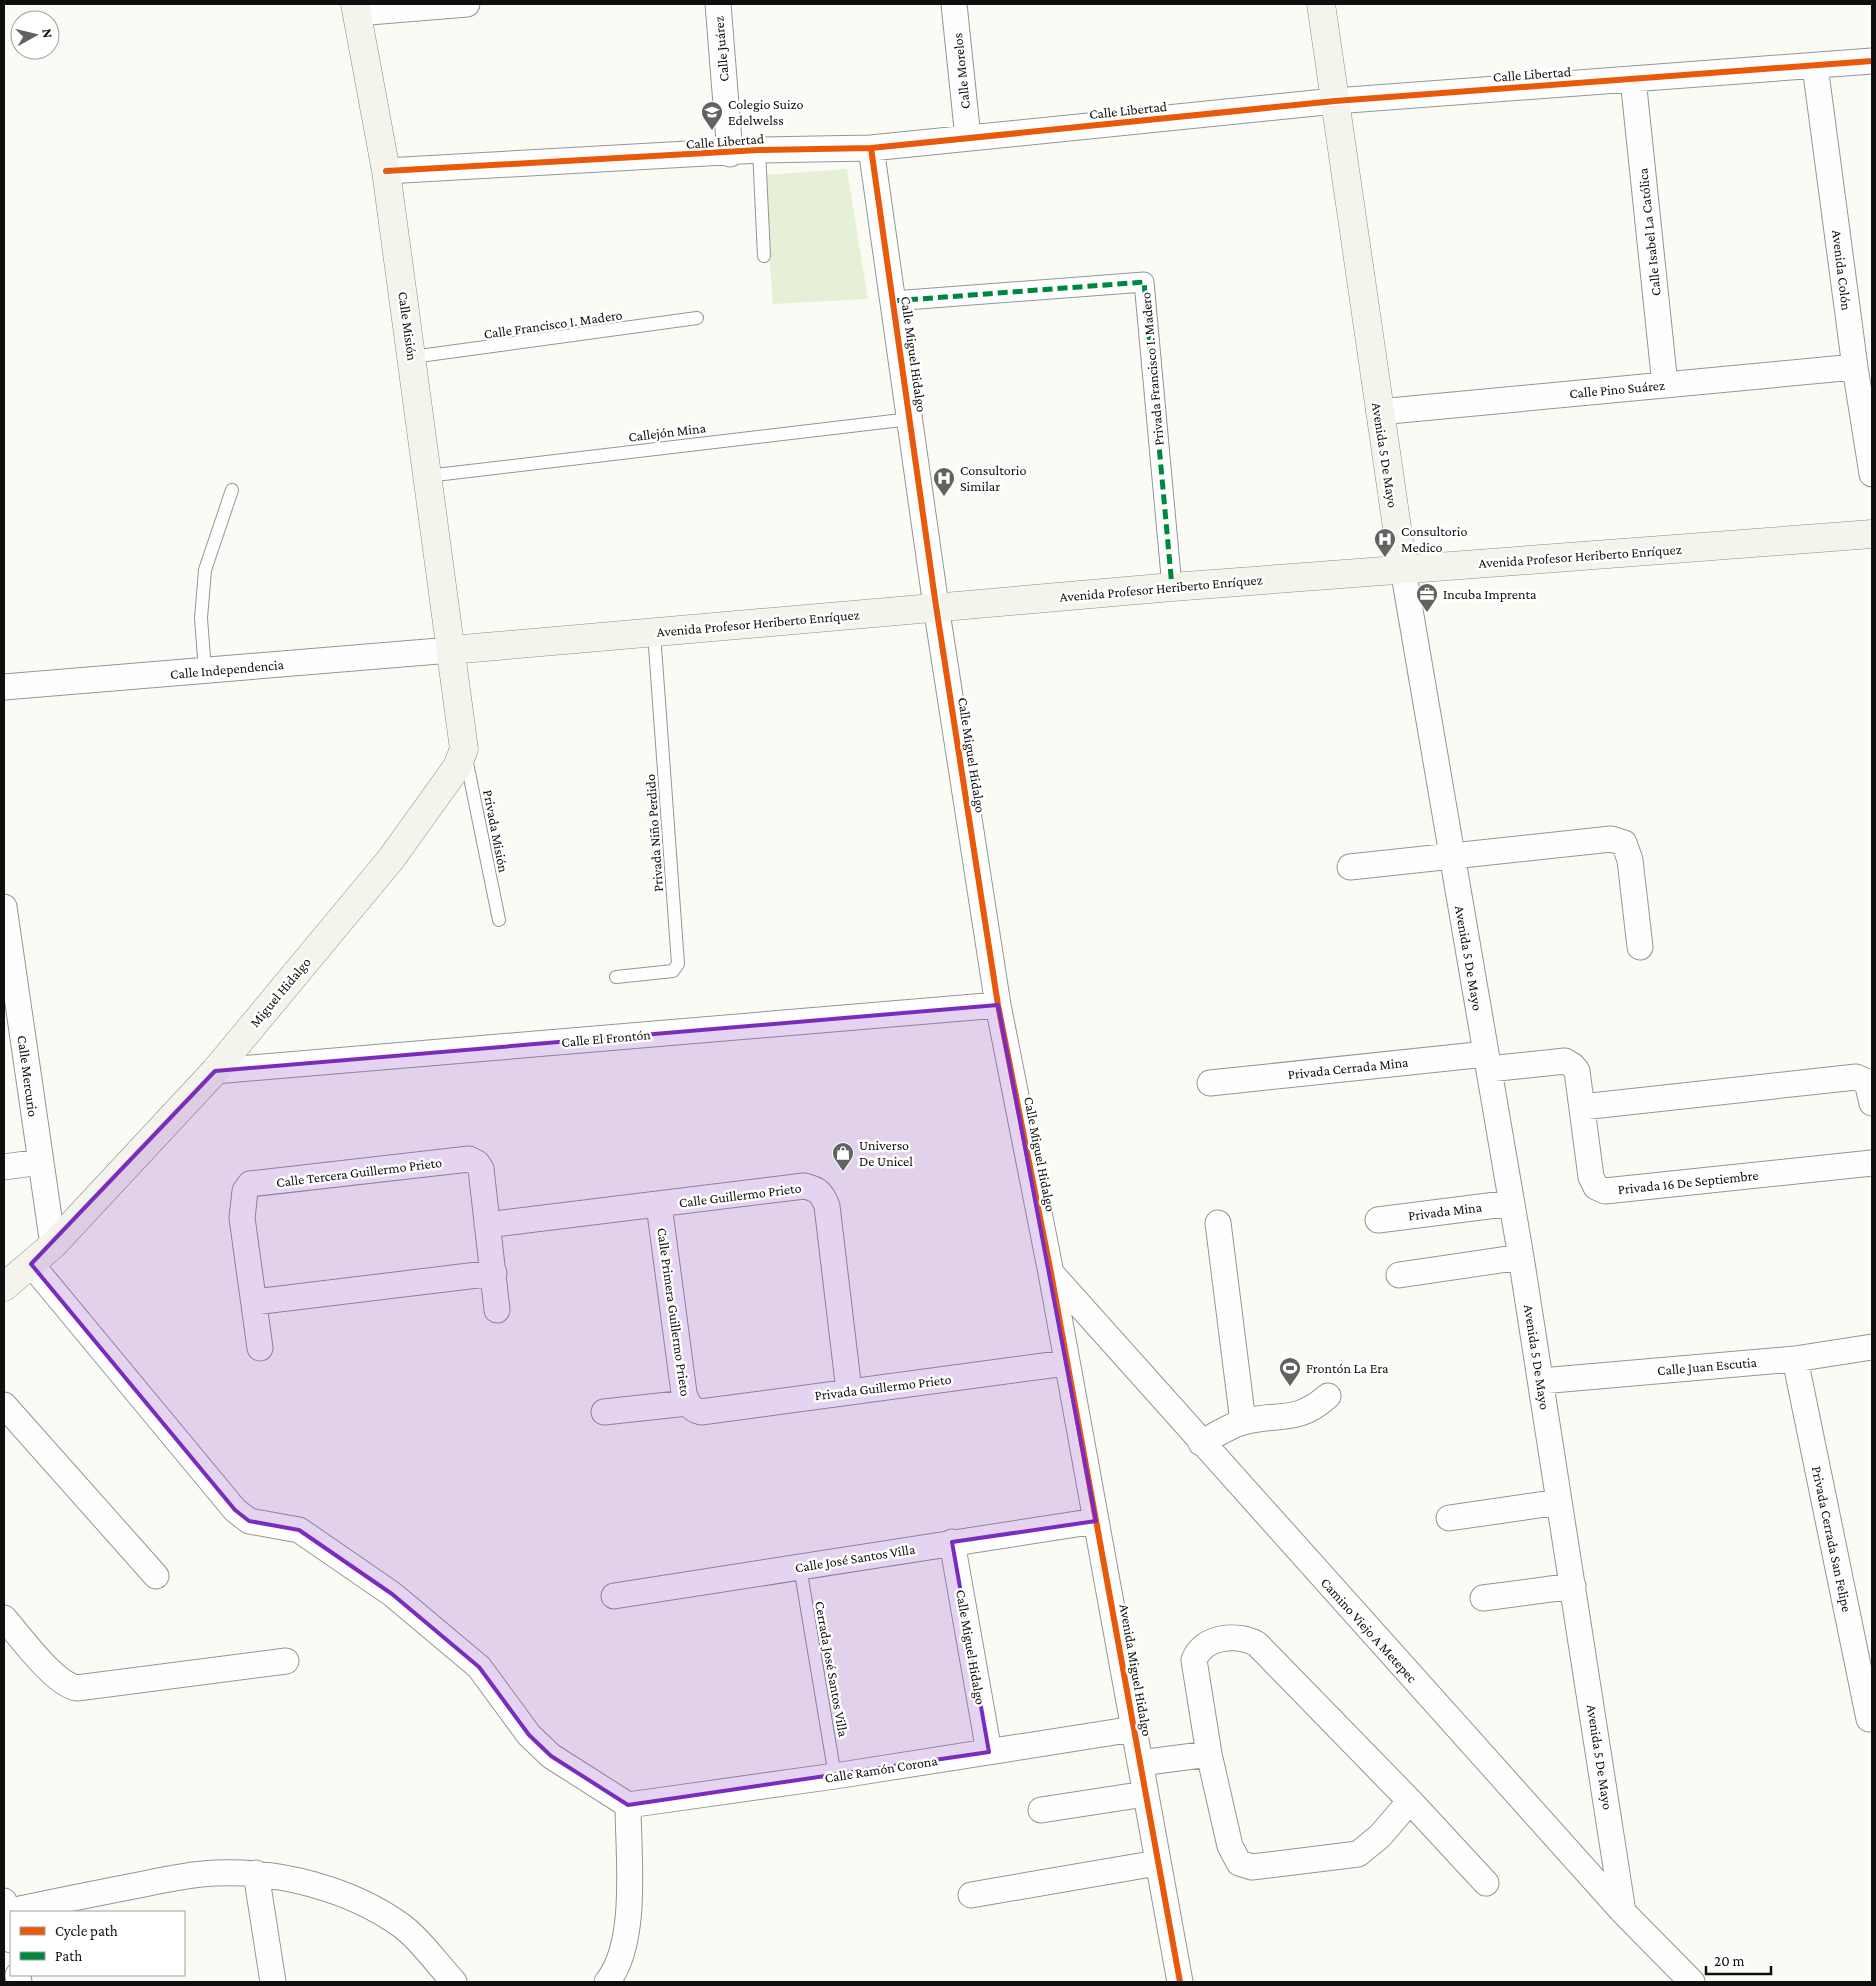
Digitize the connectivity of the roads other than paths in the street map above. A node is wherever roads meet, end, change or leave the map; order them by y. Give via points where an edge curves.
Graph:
1 (467, 4) edge
2 (718, 4) edge
3 (954, 4) edge
4 (1321, 4) edge
5 (356, 8) edge
6 (1872, 60) edge
7 (1815, 66) junction
8 (1633, 79) junction
9 (1335, 101) junction
10 (968, 138) junction
11 (871, 148) junction
12 (759, 150) junction
13 (730, 154) junction
14 (386, 171) junction
15 (764, 256) dead end
16 (893, 301) junction
17 (697, 318) dead end
18 (412, 357) junction
19 (1855, 367) junction
20 (1665, 385) junction
21 (1378, 412) junction
22 (910, 419) junction
23 (1872, 474) edge
24 (427, 476) junction
25 (232, 490) dead end
26 (1872, 534) edge
27 (1403, 569) junction
28 (1172, 587) junction
29 (936, 606) junction
30 (654, 633) junction
31 (450, 650) junction
32 (205, 671) junction
33 (4, 687) edge
34 (464, 749) junction
35 (1452, 856) junction
36 (1350, 867) dead end
37 (4, 907) edge
38 (499, 920) dead end
39 (1640, 947) dead end
40 (616, 978) dead end
41 (998, 1005) junction
42 (1487, 1062) junction
43 (215, 1071) junction
44 (1210, 1083) dead end
45 (1872, 1102) edge
46 (1582, 1107) junction
47 (40, 1162) junction
48 (1872, 1163) edge
49 (4, 1166) edge
50 (1512, 1203) junction
51 (659, 1205) junction
52 (1378, 1220) dead end
53 (1218, 1223) dead end
54 (487, 1225) junction
55 (53, 1245) junction
56 (1521, 1257) junction
57 (31, 1264) junction
58 (494, 1273) junction
59 (1051, 1273) junction
60 (1399, 1274) dead end
61 (4, 1287) edge
62 (254, 1302) junction
63 (497, 1310) dead end
64 (1872, 1347) edge
65 (260, 1348) dead end
66 (1795, 1359) junction
67 (1066, 1363) junction
68 (1541, 1381) junction
69 (849, 1391) junction
70 (1328, 1396) dead end
71 (4, 1405) edge
72 (694, 1407) junction
73 (604, 1412) dead end
74 (1243, 1422) junction
75 (1201, 1443) junction
76 (1559, 1502) junction
77 (1449, 1518) dead end
78 (1096, 1521) junction
79 (952, 1542) junction
80 (800, 1567) junction
81 (156, 1576) dead end
82 (1573, 1586) junction
83 (614, 1596) dead end
84 (1483, 1598) dead end
85 (4, 1618) edge
86 (286, 1661) dead end
87 (1869, 1719) dead end
88 (1134, 1729) junction
89 (989, 1752) junction
90 (1209, 1754) junction
91 (1140, 1763) junction
92 (835, 1776) junction
93 (1145, 1794) junction
94 (1410, 1801) junction
95 (628, 1805) junction
96 (1041, 1810) dead end
97 (1158, 1863) junction
98 (256, 1873) junction
99 (1486, 1883) dead end
100 (971, 1895) dead end
101 (5, 1906) edge
102 (1623, 1912) junction
103 (10, 1934) edge
104 (273, 1982) edge
105 (454, 1982) edge
106 (607, 1982) edge
107 (1180, 1982) edge
108 (1692, 1982) edge

1 - 5 street
2 - 13 street, Calle Juárez
3 - 10 street, Calle Morelos
4 - 9 main road, Avenida 5 De Mayo
5 - 14 main road, Calle Misión
6 - 7 street, Calle Libertad
7 - 8 street, Calle Libertad
7 - 19 street, Avenida Colón
8 - 9 street, Calle Libertad
8 - 20 street, Calle Isabel La Católica
9 - 10 street, Calle Libertad
9 - 21 main road, Avenida 5 De Mayo
10 - 11 street, Calle Libertad
11 - 12 street, Calle Libertad
11 - 16 street, Calle Miguel Hidalgo
12 - 13 street, Calle Libertad
12 - 15 lane
13 - 14 street, Calle Libertad
14 - 18 main road, Calle Misión
16 - 22 street, Calle Miguel Hidalgo
16 - 28 street, Privada Francisco I. Madero via 1144,282
17 - 18 lane, Calle Francisco I. Madero
18 - 24 main road, Calle Misión
19 - 20 street, Calle Pino Suárez
19 - 23 street, Avenida Colón
20 - 21 street, Calle Pino Suárez
21 - 27 main road, Avenida 5 De Mayo
22 - 24 lane, Callejón Mina
22 - 29 street, Calle Miguel Hidalgo
24 - 31 main road, Calle Misión
25 - 32 lane via 205,570 200,618
26 - 27 main road, Avenida Profesor Heriberto Enríquez
27 - 28 main road, Avenida Profesor Heriberto Enríquez
27 - 35 street, Avenida 5 De Mayo
28 - 29 main road, Avenida Profesor Heriberto Enríquez
29 - 30 main road, Avenida Profesor Heriberto Enríquez
29 - 41 street, Calle Miguel Hidalgo
30 - 31 main road, Avenida Profesor Heriberto Enríquez
30 - 40 lane, Privada Niño Perdido via 678,964 668,972
31 - 32 street, Calle Independencia
31 - 34 main road
32 - 33 street, Calle Independencia
34 - 38 lane, Privada Misión
34 - 43 main road, Miguel Hidalgo via 457,767 391,859
35 - 36 street
35 - 39 street via 1610,839 1624,843 1630,860
35 - 42 street, Avenida 5 De Mayo
37 - 47 street, Calle Mercurio
41 - 43 street, Calle El Frontón
41 - 59 street, Calle Miguel Hidalgo
42 - 44 street, Privada Cerrada Mina
42 - 46 street, Privada 16 De Septiembre via 1569,1063 1577,1071
42 - 50 street, Avenida 5 De Mayo
43 - 55 main road, Miguel Hidalgo
45 - 46 street via 1867,1082 1856,1077
46 - 48 street, Privada 16 De Septiembre via 1591,1177 1596,1187 1604,1191
47 - 49 street
47 - 55 street, Calle Mercurio
50 - 52 street, Privada Mina
50 - 56 street, Avenida 5 De Mayo
51 - 54 street, Calle Guillermo Prieto
51 - 69 street, Calle Guillermo Prieto via 804,1186 822,1194 827,1206
51 - 72 street, Calle Primera Guillermo Prieto
53 - 74 street
54 - 58 street, Calle Tercera Guillermo Prieto
54 - 62 street, Calle Tercera Guillermo Prieto via 481,1169 469,1159 250,1184 245,1191 242,1218
55 - 57 main road, Miguel Hidalgo
56 - 60 street
56 - 68 street, Avenida 5 De Mayo
57 - 61 main road, Miguel Hidalgo
57 - 95 street via 235,1510 249,1521 298,1530 392,1594 479,1667 528,1735 551,1756
58 - 62 street
58 - 63 street, Calle Tercera Guillermo Prieto
59 - 67 street, Calle Miguel Hidalgo
59 - 75 street, Camino Viejo A Metepec
62 - 65 street, Calle Tercera Guillermo Prieto
64 - 66 street, Calle Juan Escutia
66 - 68 street, Calle Juan Escutia
66 - 87 street, Privada Cerrada San Felipe
67 - 69 street, Privada Guillermo Prieto
67 - 78 street, Avenida Miguel Hidalgo
68 - 76 street, Avenida 5 De Mayo
69 - 72 street, Privada Guillermo Prieto
70 - 74 street via 1300,1414
71 - 81 street
72 - 73 street, Privada Guillermo Prieto
74 - 75 street
75 - 102 street, Camino Viejo A Metepec
76 - 77 street
76 - 82 street, Avenida 5 De Mayo
78 - 79 street, Calle José Santos Villa
78 - 88 street, Avenida Miguel Hidalgo
79 - 80 street, Calle José Santos Villa
79 - 89 street, Calle Miguel Hidalgo
80 - 83 street, Calle José Santos Villa
80 - 92 lane, Cerrada José Santos Villa
82 - 84 street
82 - 102 street, Avenida 5 De Mayo
85 - 86 street via 70,1687
88 - 89 street, Calle Ramón Corona
88 - 91 street, Avenida Miguel Hidalgo
89 - 92 street, Calle Ramón Corona
90 - 91 street
90 - 94 street via 1230,1846 1239,1863 1245,1866 1358,1854 1380,1836
90 - 94 street via 1194,1660 1202,1647 1209,1643 1232,1637 1245,1638 1268,1653
91 - 93 street, Avenida Miguel Hidalgo
92 - 95 street, Calle Ramón Corona
93 - 96 street
93 - 97 street, Avenida Miguel Hidalgo
94 - 99 street
95 - 106 street via 629,1915 621,1951
97 - 100 street
97 - 107 street, Avenida Miguel Hidalgo
98 - 101 street via 214,1873
98 - 104 street
98 - 105 street via 309,1884 354,1898 376,1910 404,1927
101 - 103 street
102 - 108 street, Camino Viejo A Metepec

